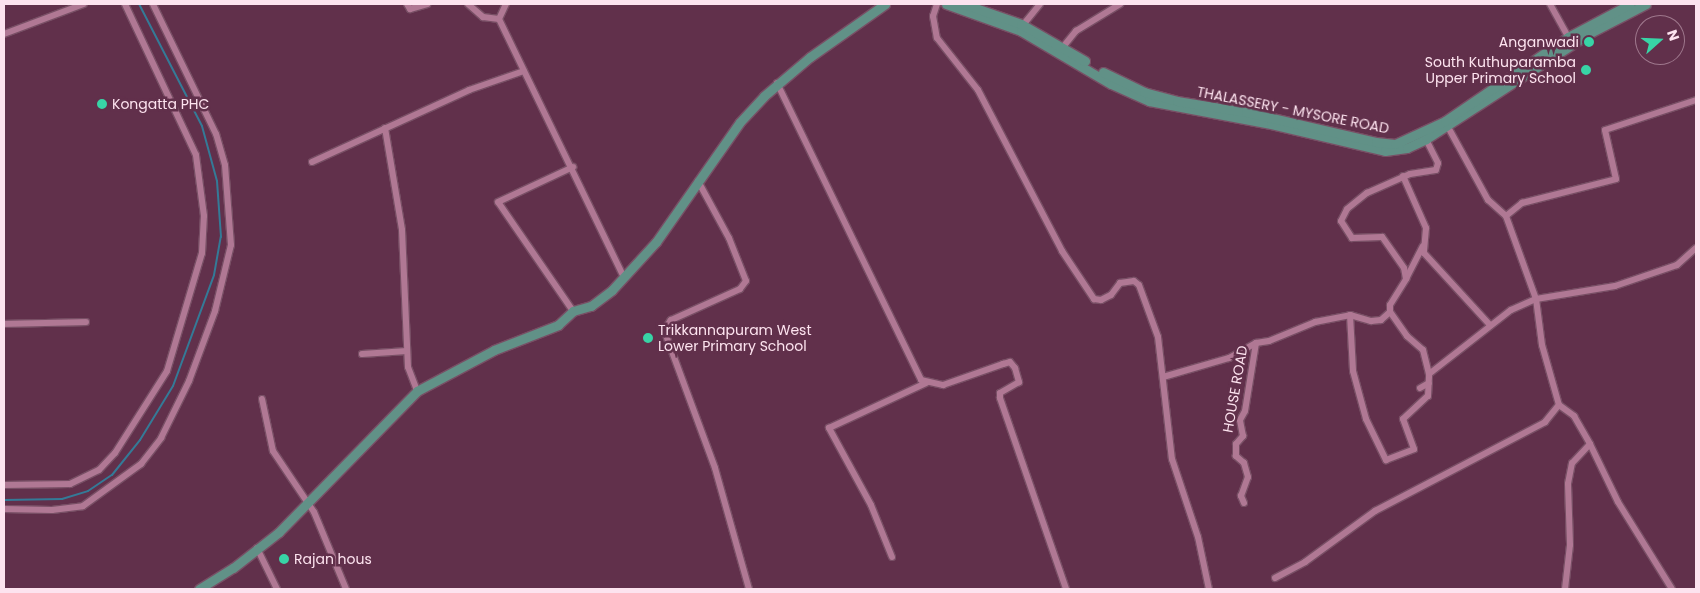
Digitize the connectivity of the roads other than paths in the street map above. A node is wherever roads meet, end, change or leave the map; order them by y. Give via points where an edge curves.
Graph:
1 (84, 4) edge
2 (125, 4) edge
3 (152, 4) edge
4 (407, 4) edge
5 (427, 4) edge
6 (468, 4) edge
7 (506, 4) edge
8 (885, 4) edge
9 (937, 4) edge
10 (946, 4) edge
11 (964, 4) edge
12 (1040, 4) edge
13 (1120, 4) edge
14 (1550, 4) edge
15 (1630, 4) edge
16 (1646, 4) edge
17 (499, 19) junction
18 (1023, 25) junction
19 (4, 34) edge
20 (1575, 36) junction
21 (1063, 47) junction
22 (524, 71) junction
23 (777, 83) junction
24 (1696, 100) edge
25 (1448, 127) junction
26 (385, 128) junction
27 (1426, 140) junction
28 (312, 162) dead end
29 (573, 168) junction
30 (1403, 176) junction
31 (698, 181) junction
32 (1506, 216) junction
33 (1423, 246) junction
34 (1696, 248) edge
35 (624, 278) junction
36 (1406, 279) junction
37 (1536, 299) junction
38 (573, 311) junction
39 (1390, 312) junction
40 (1350, 315) junction
41 (86, 322) dead end
42 (4, 324) edge
43 (1490, 325) junction
44 (1256, 343) junction
45 (407, 352) junction
46 (362, 354) dead end
47 (1429, 374) junction
48 (1163, 377) junction
49 (926, 383) junction
50 (1429, 383) junction
51 (1420, 388) dead end
52 (417, 391) junction
53 (262, 399) dead end
54 (1559, 405) junction
55 (1590, 444) junction
56 (4, 485) edge
57 (1244, 503) dead end
58 (307, 506) junction
59 (4, 509) edge
60 (257, 548) junction
61 (892, 558) dead end
62 (1275, 578) dead end
63 (199, 589) edge
64 (277, 589) edge
65 (346, 589) edge
66 (747, 589) edge
67 (1066, 589) edge
68 (1209, 589) edge
69 (1565, 589) edge
70 (1672, 589) edge

1 - 19 street
2 - 56 street via 196,155 204,216 202,253 167,371 115,453 99,470 70,484
3 - 59 street via 212,125 225,165 231,245 215,311 189,381 161,438 141,464 83,506 52,510
4 - 5 street via 410,9
6 - 17 street via 483,17
7 - 17 street
8 - 23 main road
9 - 48 street via 933,16 938,38 978,90 1037,206 1094,299 1101,300 1111,295 1120,283 1134,281 1139,285 1154,324
10 - 27 main road via 1021,30 1111,84 1149,101 1297,129 1385,151 1407,148
11 - 18 main road, THALASSERY - MYSORE ROAD
12 - 18 street
13 - 21 street via 1076,31
14 - 20 street
15 - 20 main road, THALASSERY - MYSORE ROAD
16 - 20 main road
17 - 22 street
18 - 21 main road, THALASSERY - MYSORE ROAD
20 - 21 main road, THALASSERY - MYSORE ROAD via 1445,121 1412,138 1386,144 1144,92 1108,75
20 - 25 main road
22 - 26 street via 469,90
22 - 29 street
23 - 31 main road via 740,122
23 - 49 street via 872,285 918,377
24 - 32 street via 1605,130 1616,179 1539,197 1522,203
25 - 27 main road
25 - 32 street via 1488,200
26 - 28 street
26 - 45 street via 402,230
27 - 30 street via 1439,168
29 - 35 street
29 - 38 street via 498,202
30 - 33 street via 1426,228 1427,239
30 - 36 street via 1356,200 1341,220 1352,238 1382,236 1399,256
31 - 35 main road via 656,242
31 - 66 street via 729,238 746,281 740,289 671,320 664,330 715,468
32 - 37 street
33 - 36 street
33 - 43 street via 1428,258
34 - 37 street via 1676,265 1615,286
35 - 38 main road via 591,306
36 - 39 street via 1390,305
37 - 43 street via 1511,310
37 - 54 street via 1542,345
38 - 52 main road via 558,325 487,353
39 - 40 street via 1382,320 1372,321
39 - 47 street via 1407,336 1423,350
40 - 44 street, HOUSE ROAD via 1323,319 1269,341
40 - 50 street via 1353,371 1366,419 1386,460 1414,449 1403,418 1428,396
41 - 42 street
43 - 47 street
44 - 48 street via 1229,358
44 - 57 street, HOUSE ROAD via 1245,411 1240,420 1243,436 1236,444 1236,456 1244,464 1248,477 1241,496
45 - 46 street
45 - 52 street via 408,367
47 - 50 street
48 - 68 street via 1172,459 1198,537
49 - 61 street via 828,428 871,505
49 - 67 street via 943,385 1010,362 1015,368 1019,382 1000,393 1000,398
50 - 51 street
52 - 58 main road
53 - 58 street via 272,451
54 - 55 street via 1574,416
54 - 62 street via 1545,422 1375,511 1304,562
55 - 69 street via 1572,463 1568,484 1570,544
55 - 70 street via 1618,502
58 - 60 main road
58 - 65 street via 314,512
60 - 63 main road
60 - 64 street

